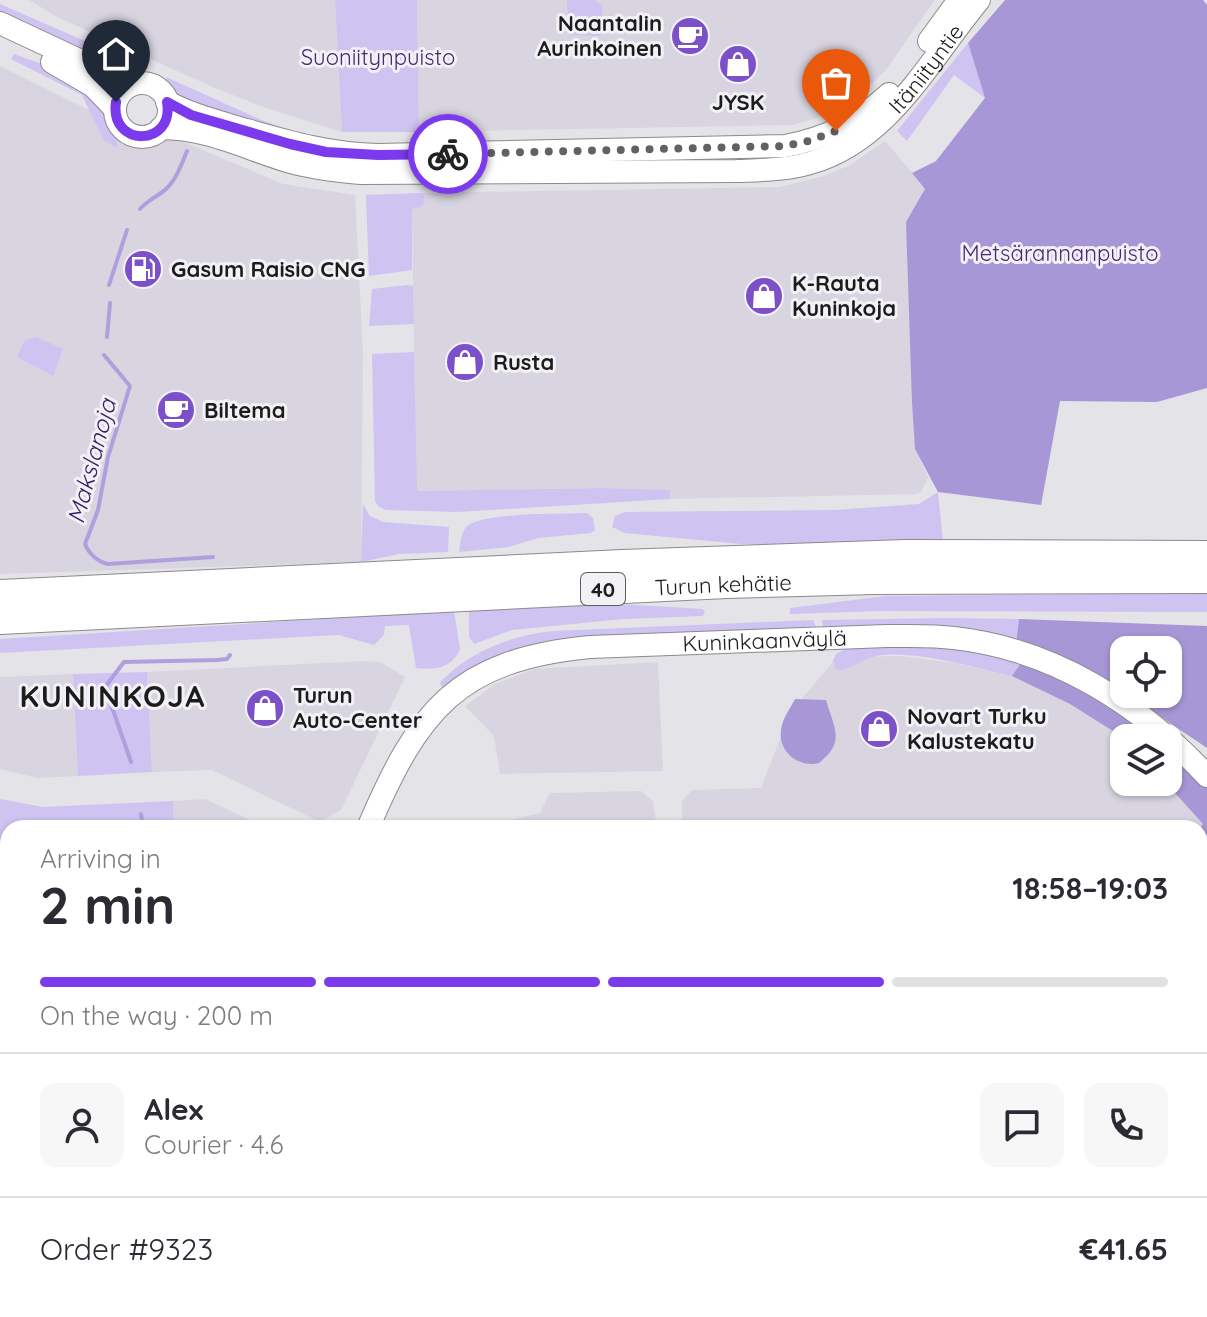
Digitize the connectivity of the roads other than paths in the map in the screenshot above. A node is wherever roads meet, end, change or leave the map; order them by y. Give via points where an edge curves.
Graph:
1 (959, 0) edge
2 (979, 0) edge
3 (0, 23) edge
4 (0, 38) edge
5 (129, 86) junction
6 (167, 102) junction
7 (115, 109) junction
8 (161, 128) junction
9 (1207, 555) edge
10 (1207, 579) edge
11 (0, 594) edge
12 (0, 620) edge
13 (1207, 776) edge
14 (372, 820) edge

1 - 6 street, Itäniityntie via 890,93 869,112 836,131 785,146 361,155 290,144 191,115
2 - 8 street, Itäniityntie via 880,122 845,149 809,164 737,171 361,173 302,165 237,142
3 - 5 street
4 - 7 street via 61,65
5 - 6 street via 155,87
5 - 7 street
6 - 8 street via 168,116
7 - 8 street via 130,134 146,136
9 - 11 highway, Turun kehätie / 40 via 889,554
10 - 12 highway, Turun kehätie / 40 via 726,584
13 - 14 street, Kuninkaanväylä via 1128,704 1047,662 976,641 874,636 590,647 509,663 448,698 408,743

